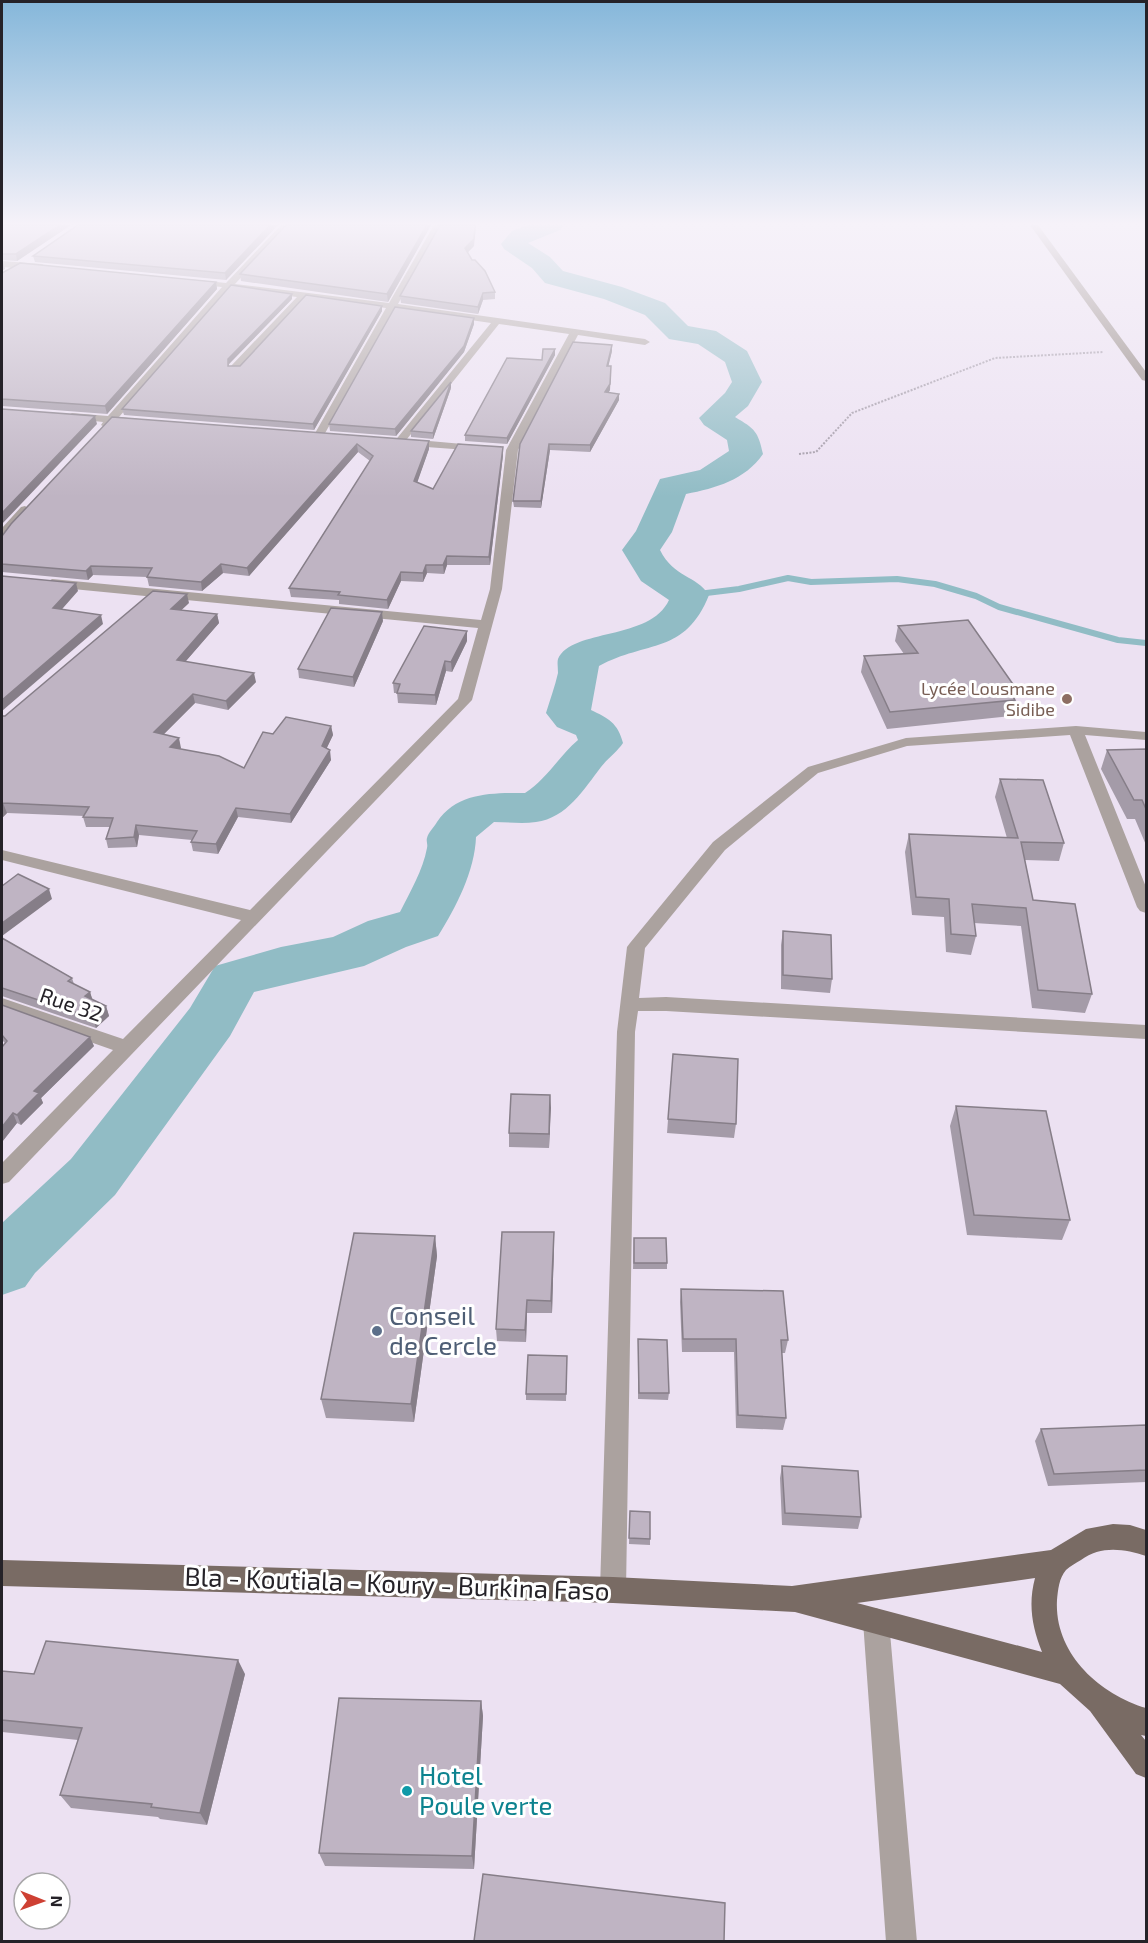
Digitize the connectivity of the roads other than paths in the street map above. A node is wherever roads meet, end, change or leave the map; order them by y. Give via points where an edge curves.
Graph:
1 (202, 316) edge
2 (285, 316) edge
3 (387, 316) edge
4 (460, 316) edge
5 (1100, 316) edge
6 (497, 321) junction
7 (574, 333) junction
8 (645, 342) dead end
9 (235, 369) edge
10 (1146, 378) edge
11 (56, 415) edge
12 (111, 419) junction
13 (146, 422) edge
14 (319, 435) edge
15 (96, 436) edge
16 (501, 450) junction
17 (33, 501) edge
18 (2, 534) edge
19 (36, 581) edge
20 (150, 593) junction
21 (133, 608) edge
22 (486, 625) junction
23 (1076, 730) junction
24 (1146, 736) edge
25 (2, 855) edge
26 (1146, 907) edge
27 (254, 916) junction
28 (2, 1004) edge
29 (629, 1005) junction
30 (1146, 1032) edge
31 (127, 1048) junction
32 (2, 1176) edge
33 (1146, 1543) edge
34 (1055, 1562) junction
35 (2, 1573) edge
36 (614, 1590) junction
37 (792, 1599) junction
38 (876, 1621) junction
39 (1069, 1673) junction
40 (1096, 1700) junction
41 (1146, 1722) edge
42 (1146, 1764) edge
43 (902, 1941) edge

1 - 12 street
2 - 9 street
3 - 14 street
4 - 6 street
5 - 10 main road
6 - 7 street
6 - 16 street via 393,441
7 - 8 street
7 - 16 street
11 - 12 street
12 - 13 street
12 - 15 street
16 - 22 street via 496,589
17 - 18 street
19 - 20 street
20 - 21 street
20 - 22 street
22 - 27 street via 465,700
23 - 24 street
23 - 26 street
23 - 29 street via 906,742 813,770 718,846 636,947
25 - 27 street
27 - 31 street
28 - 31 street, Rue 32
29 - 30 street via 678,1004
29 - 36 street
31 - 32 street
33 - 34 main road via 1116,1536 1088,1539
34 - 37 main road
34 - 39 main road via 1045,1589 1045,1620 1051,1641
35 - 36 main road, Bla - Koutiala - Koury - Burkina Faso
36 - 37 main road, Bla - Koutiala - Koury - Burkina Faso
37 - 38 main road
38 - 39 main road
38 - 43 street
39 - 40 main road
40 - 41 main road via 1124,1717
40 - 42 main road

